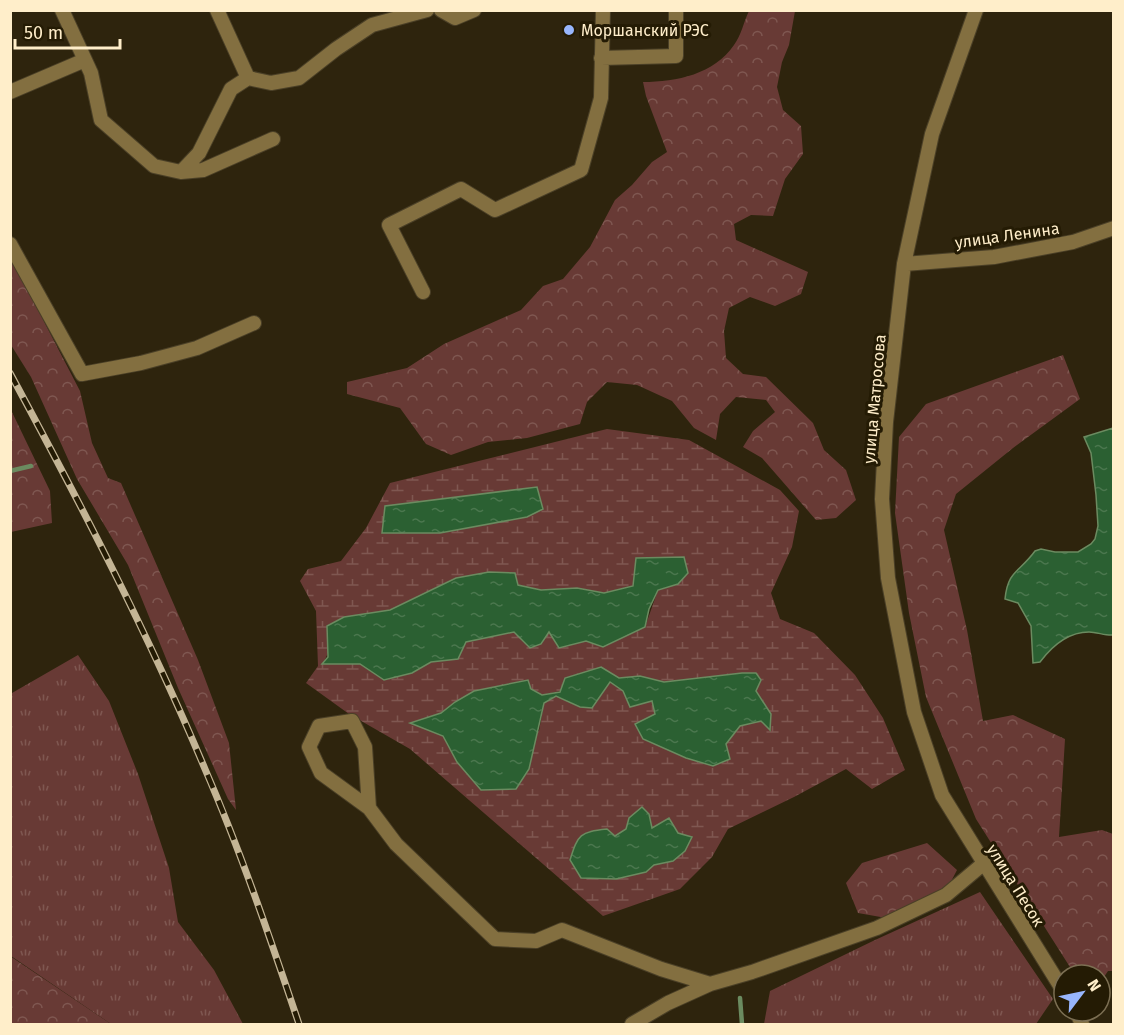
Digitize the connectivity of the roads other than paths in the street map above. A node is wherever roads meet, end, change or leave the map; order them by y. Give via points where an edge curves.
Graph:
1 (62, 10) edge
2 (216, 10) edge
3 (427, 10) edge
4 (441, 10) edge
5 (474, 10) edge
6 (603, 10) edge
7 (676, 10) edge
8 (976, 10) edge
9 (601, 58) junction
10 (85, 60) junction
11 (248, 78) junction
12 (10, 92) edge
13 (273, 139) dead end
14 (180, 171) junction
15 (1113, 228) edge
16 (10, 244) edge
17 (904, 264) junction
18 (423, 292) dead end
19 (254, 322) dead end
20 (942, 795) joint
21 (369, 808) junction
22 (983, 864) junction
23 (1052, 973) edge
24 (710, 984) junction
25 (632, 1024) edge

1 - 10 street
2 - 11 street
3 - 11 street via 372,25 298,78 271,83
4 - 5 street via 455,18
6 - 9 street
7 - 9 street via 676,56
8 - 17 street, улица Матросова via 932,134
9 - 18 street via 601,98 581,171 495,210 461,189 389,225
10 - 12 street
10 - 14 street via 101,120 154,165
11 - 14 street via 231,89 199,153
13 - 14 street via 203,170
15 - 17 street, улица Ленина via 1073,242 994,257
16 - 19 street via 82,374 197,348
17 - 20 street, улица Матросова via 886,422 882,500 888,578 914,712
20 - 22 street, улица Песок
21 - 21 street via 321,773 309,747 319,726 352,721 365,747
21 - 24 street via 396,844 495,939 536,941 562,930
22 - 23 street, улица Песок
22 - 24 street via 946,895 877,928
24 - 25 street

